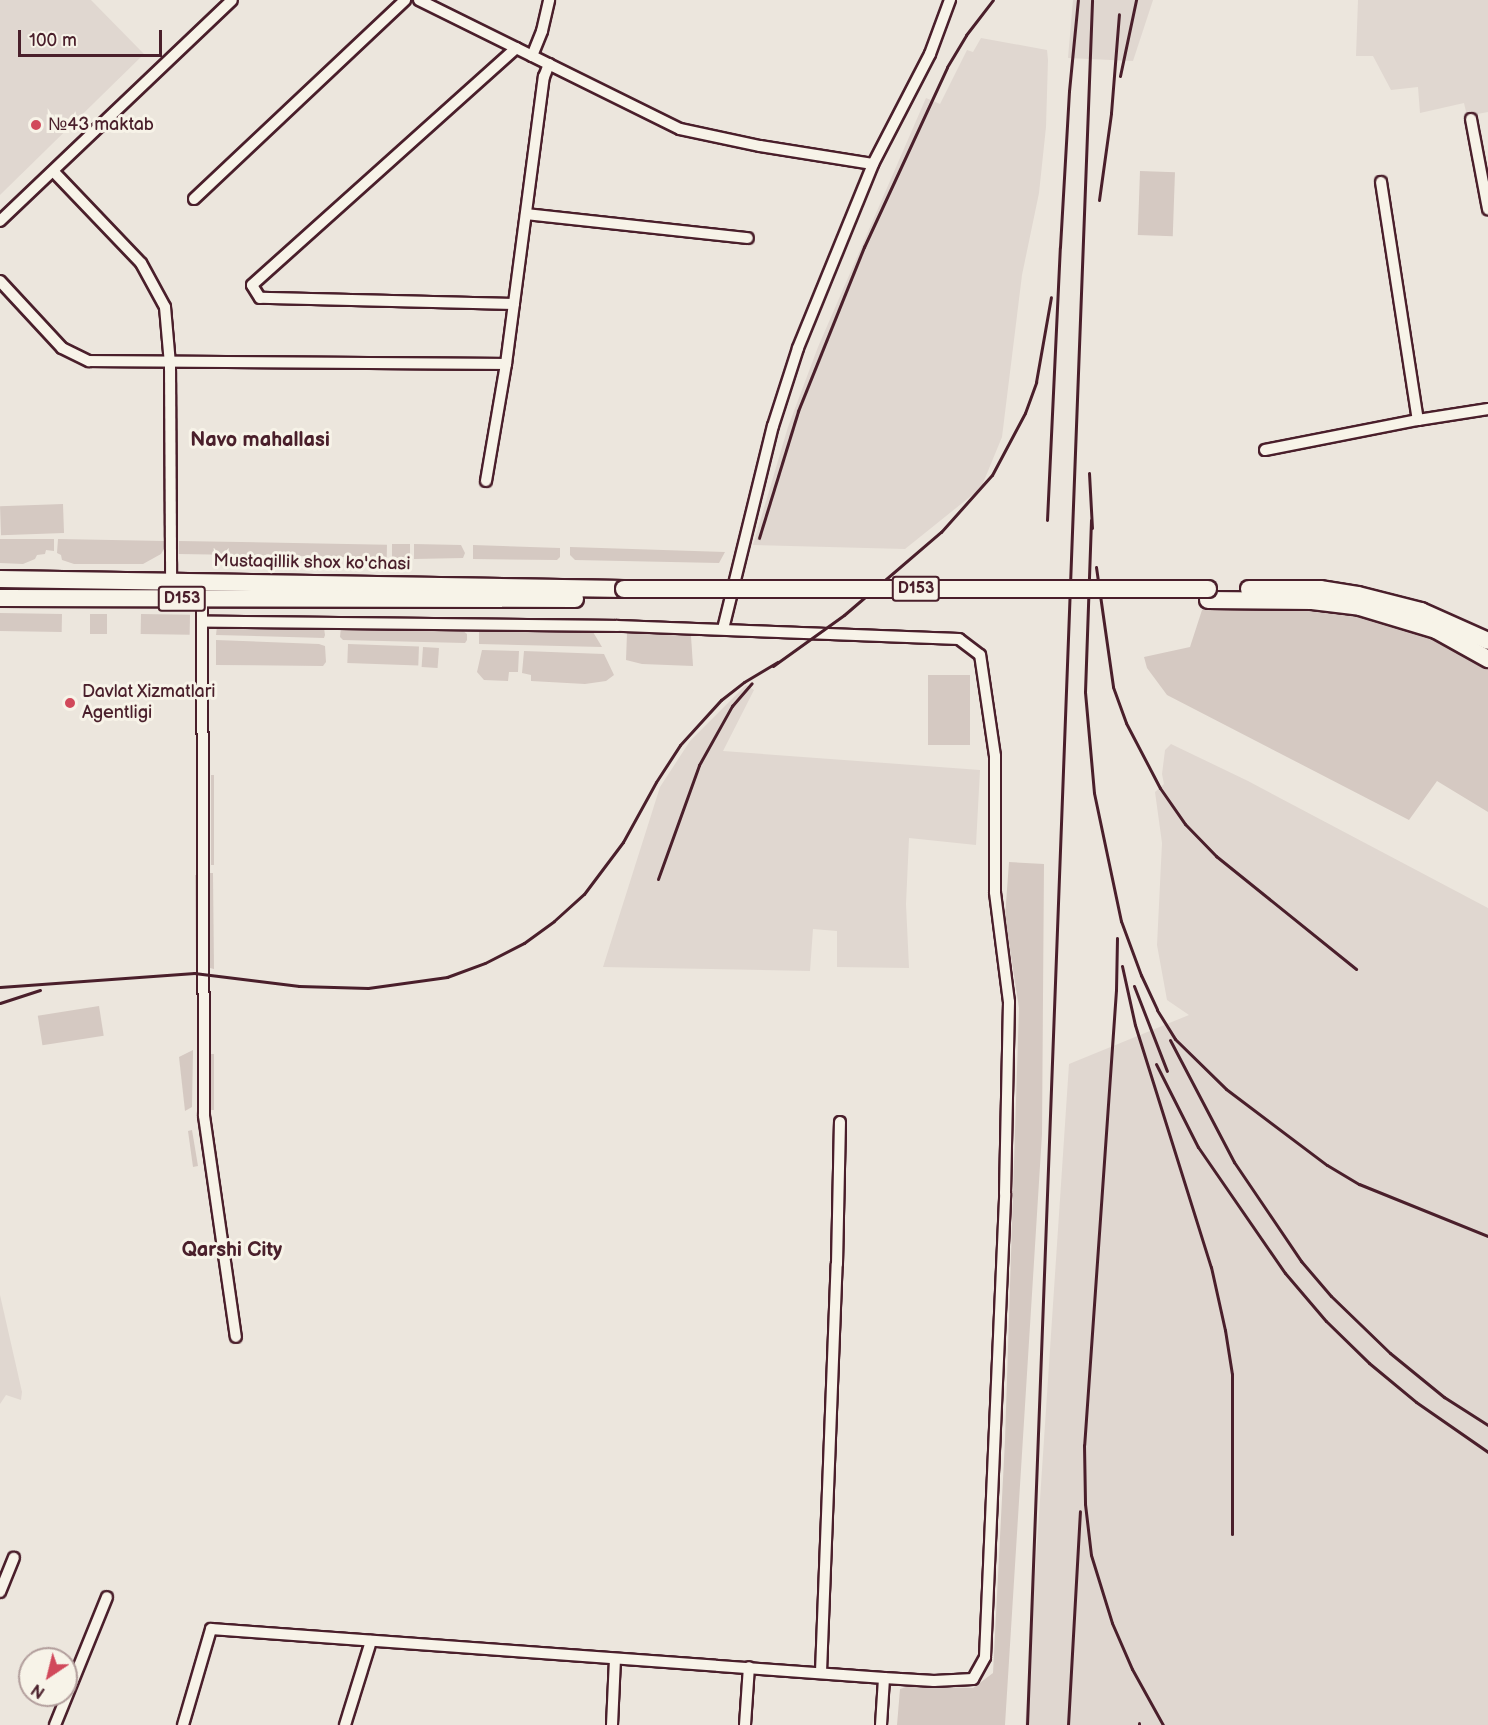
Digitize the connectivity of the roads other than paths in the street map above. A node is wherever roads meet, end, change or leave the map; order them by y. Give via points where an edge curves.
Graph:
1 (232, 0) edge
2 (405, 0) edge
3 (419, 0) edge
4 (549, 0) edge
5 (950, 0) edge
6 (516, 48) junction
7 (532, 56) junction
8 (549, 64) junction
9 (1471, 119) dead end
10 (873, 164) junction
11 (54, 172) junction
12 (1381, 182) dead end
13 (194, 200) dead end
14 (1488, 209) edge
15 (526, 214) junction
16 (0, 221) edge
17 (748, 238) dead end
18 (0, 281) edge
19 (514, 304) junction
20 (170, 364) junction
21 (506, 364) junction
22 (1488, 409) edge
23 (1419, 420) junction
24 (1265, 450) dead end
25 (486, 481) dead end
26 (0, 579) edge
27 (171, 580) junction
28 (345, 591) junction
29 (1208, 594) junction
30 (0, 598) edge
31 (202, 599) junction
32 (203, 622) junction
33 (723, 629) junction
34 (1488, 641) edge
35 (1488, 659) edge
36 (840, 1122) dead end
37 (236, 1337) dead end
38 (14, 1558) dead end
39 (0, 1592) edge
40 (107, 1597) dead end
41 (371, 1641) junction
42 (615, 1660) junction
43 (748, 1667) junction
44 (821, 1672) junction
45 (884, 1678) junction
46 (55, 1725) edge
47 (183, 1725) edge
48 (345, 1725) edge
49 (612, 1725) edge
50 (745, 1725) edge
51 (881, 1725) edge

1 - 11 street
2 - 13 street
3 - 6 street
4 - 7 street
5 - 10 street via 930,54
6 - 7 street
6 - 19 street via 252,285 260,298
7 - 8 street
8 - 10 street via 680,129
8 - 15 street
9 - 14 street
10 - 33 street via 798,348 773,426
11 - 16 street
11 - 20 street via 141,263 154,283 165,307
12 - 23 street
15 - 17 street
15 - 19 street
18 - 20 street via 62,348 89,361
19 - 21 street
20 - 21 street
20 - 27 street
21 - 25 street
22 - 23 street
23 - 24 street
26 - 27 main road, Mustaqillik shox ko'chasi / D153
27 - 28 main road, Mustaqillik shox ko'chasi / D153
28 - 29 main road, Mustaqillik shox ko'chasi / D153
28 - 31 main road, Mustaqillik shox ko'chasi / D153
29 - 34 main road, D153 via 1320,589 1358,595 1421,612
29 - 35 main road, D153 via 1360,607 1436,630
30 - 31 main road, Mustaqillik shox ko'chasi / D153
31 - 32 street
32 - 33 street
32 - 37 street via 204,1116
33 - 45 street via 959,639 980,655 995,756 995,892 1009,1002 985,1657 973,1679
36 - 44 street
38 - 39 street
40 - 46 street
41 - 42 street
41 - 47 street via 211,1629
41 - 48 street
42 - 43 street
42 - 49 street
43 - 44 street
43 - 50 street
44 - 45 street
45 - 51 street

